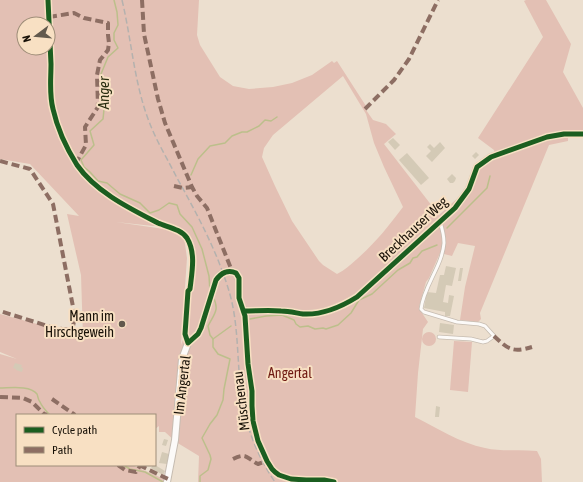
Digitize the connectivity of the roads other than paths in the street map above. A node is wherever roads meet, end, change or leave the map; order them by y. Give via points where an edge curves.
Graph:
1 (583, 134) edge
2 (440, 222) junction
3 (244, 310) junction
4 (439, 337) dead end
5 (167, 481) edge
6 (334, 482) edge

1 - 2 street, Breckhauser Weg via 547,137 485,160 477,167 463,198
2 - 3 street, Breckhauser Weg via 357,297 342,306 303,314
2 - 4 lane via 444,242 442,256 425,293 422,309 424,312 457,322 485,326 494,336 483,342
3 - 5 street, Im Angertal via 240,298 239,278 234,272 223,273 216,280 200,331 188,344 182,359 175,440
3 - 6 lane, Müschenau via 253,421 267,461 279,475 291,479

